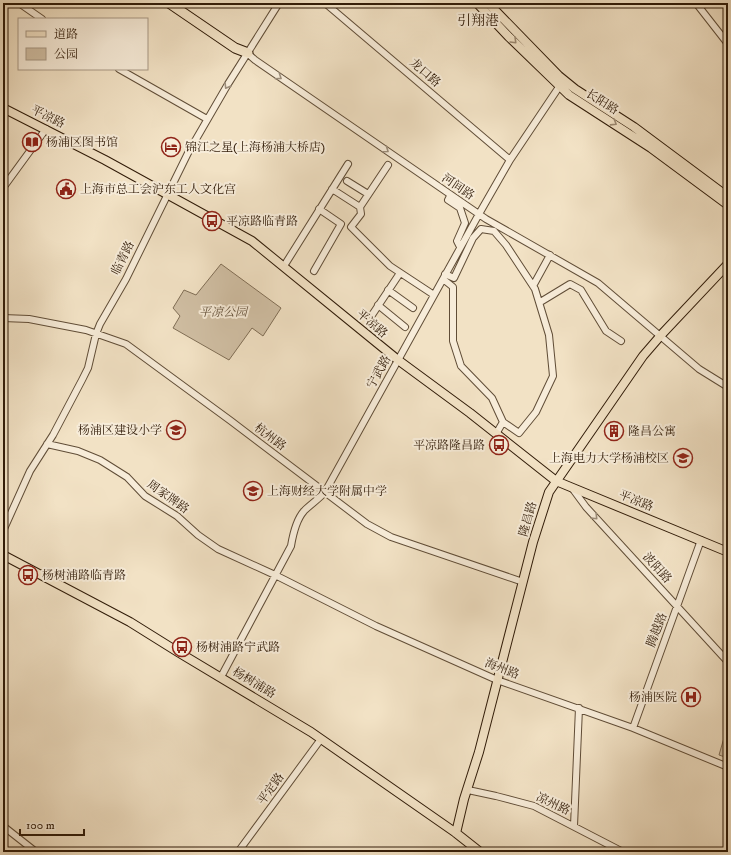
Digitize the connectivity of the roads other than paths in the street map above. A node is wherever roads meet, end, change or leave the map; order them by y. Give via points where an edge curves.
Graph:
1 (19, 3) edge
2 (169, 3) edge
3 (176, 3) edge
4 (279, 3) edge
5 (325, 3) edge
6 (477, 3) edge
7 (488, 3) edge
8 (696, 3) edge
9 (41, 18) edge
10 (728, 44) edge
11 (248, 53) junction
12 (121, 70) edge
13 (562, 83) junction
14 (3, 108) edge
15 (207, 119) junction
16 (46, 130) junction
17 (510, 160) junction
18 (348, 164) dead end
19 (388, 165) dead end
20 (347, 180) dead end
21 (3, 188) edge
22 (332, 189) junction
23 (368, 194) junction
24 (168, 195) junction
25 (450, 196) junction
26 (728, 197) edge
27 (728, 205) edge
28 (360, 207) junction
29 (319, 209) junction
30 (479, 214) junction
31 (460, 247) junction
32 (550, 255) junction
33 (728, 264) edge
34 (284, 266) junction
35 (314, 271) dead end
36 (400, 273) junction
37 (444, 276) junction
38 (533, 286) junction
39 (388, 290) junction
40 (434, 295) junction
41 (542, 301) dead end
42 (378, 305) junction
43 (413, 308) dead end
44 (372, 315) dead end
45 (3, 318) edge
46 (405, 327) dead end
47 (96, 334) junction
48 (660, 336) junction
49 (621, 341) dead end
50 (398, 360) junction
51 (728, 387) edge
52 (503, 422) junction
53 (496, 434) junction
54 (47, 444) junction
55 (556, 481) junction
56 (570, 487) junction
57 (325, 492) junction
58 (3, 531) edge
59 (701, 540) junction
60 (728, 552) edge
61 (3, 555) edge
62 (275, 575) junction
63 (523, 582) junction
64 (678, 607) junction
65 (728, 662) edge
66 (221, 677) junction
67 (497, 680) junction
68 (579, 708) junction
69 (634, 728) junction
70 (321, 739) junction
71 (728, 766) edge
72 (468, 790) junction
73 (3, 826) edge
74 (574, 826) junction
75 (456, 833) junction
76 (36, 852) edge
77 (238, 852) edge
78 (480, 852) edge
79 (623, 852) edge

1 - 9 street
2 - 11 highway via 235,48
3 - 11 street, 河间路
4 - 11 street, 临青路
5 - 17 street, 龙口路
6 -> 13 main road, 长阳路
7 - 13 main road, 长阳路
8 - 10 street
11 -> 15 street, 临青路
11 -> 25 street, 河间路
12 - 15 street
13 - 17 street, 宁武路
13 - 26 main road, 长阳路 via 634,127
13 -> 27 main road, 长阳路 via 582,104 651,148
14 - 16 main road, 平凉路
15 - 24 street, 临青路
16 - 21 street
16 - 24 main road, 平凉路
17 - 30 street, 宁武路
18 - 22 street
19 - 23 street
20 - 23 street
22 - 28 street
22 - 29 street
23 - 28 street
24 - 34 main road, 平凉路 via 252,241
24 - 47 street, 临青路
25 - 30 street, 河间路
25 - 31 street via 448,200 460,208 465,222 457,241
28 - 36 street via 361,214 351,227
29 - 34 street
29 - 35 street via 341,224
30 - 31 street, 宁武路
30 - 32 street, 河间路
31 - 37 street, 宁武路
32 - 38 street
32 - 48 street, 河间路 via 598,283
33 - 48 main road, 隆昌路
34 - 50 main road, 平凉路
36 - 39 street
36 - 40 street
37 - 38 street via 454,278 473,238 481,229 494,231 506,244
37 - 40 street, 宁武路
37 - 52 street via 453,287 453,341 461,366 492,398
38 - 52 street via 549,335 554,376 536,412 520,433
39 - 42 street
39 - 43 street
40 - 50 street, 宁武路
41 - 49 street via 570,284 582,290 606,331
42 - 44 street
42 - 46 street
45 - 47 street, 杭州路 via 29,318
47 - 54 street, 临青路 via 89,364 82,380
47 - 57 street, 杭州路 via 126,344
48 - 51 street, 河间路 via 699,369
48 - 55 main road, 隆昌路 via 643,356
50 - 53 main road, 平凉路
50 - 57 street, 宁武路
52 - 53 street
53 - 55 main road, 平凉路
54 - 58 street, 临青路 via 30,471
54 - 62 street, 周家牌路 via 78,451 100,460 127,477 145,496 177,516 218,549
55 - 56 main road, 平凉路
55 - 63 main road, 隆昌路 via 548,495
56 - 59 main road, 平凉路
56 -> 64 street, 波阳路
57 - 62 street, 宁武路 via 299,518 290,546
57 - 63 street, 杭州路 via 367,524 392,537
59 - 60 main road, 平凉路
59 - 64 street, 腾越路
61 - 66 main road, 杨树浦路 via 130,622
62 - 66 street, 宁武路
62 - 67 street, 海州路 via 370,623
63 - 67 main road, 隆昌路
64 - 65 street, 波阳路
64 - 69 street, 腾越路
66 - 70 main road, 杨树浦路
67 - 68 street, 海州路
67 - 72 main road, 隆昌路
68 - 69 street, 海州路
68 - 74 street
69 - 71 street, 海州路
70 - 75 main road, 杨树浦路
70 - 77 street, 平定路
72 - 74 street, 凉州路 via 527,804
72 - 75 main road, 隆昌路
73 - 76 street
74 - 79 street, 凉州路
75 - 78 main road, 杨树浦路

